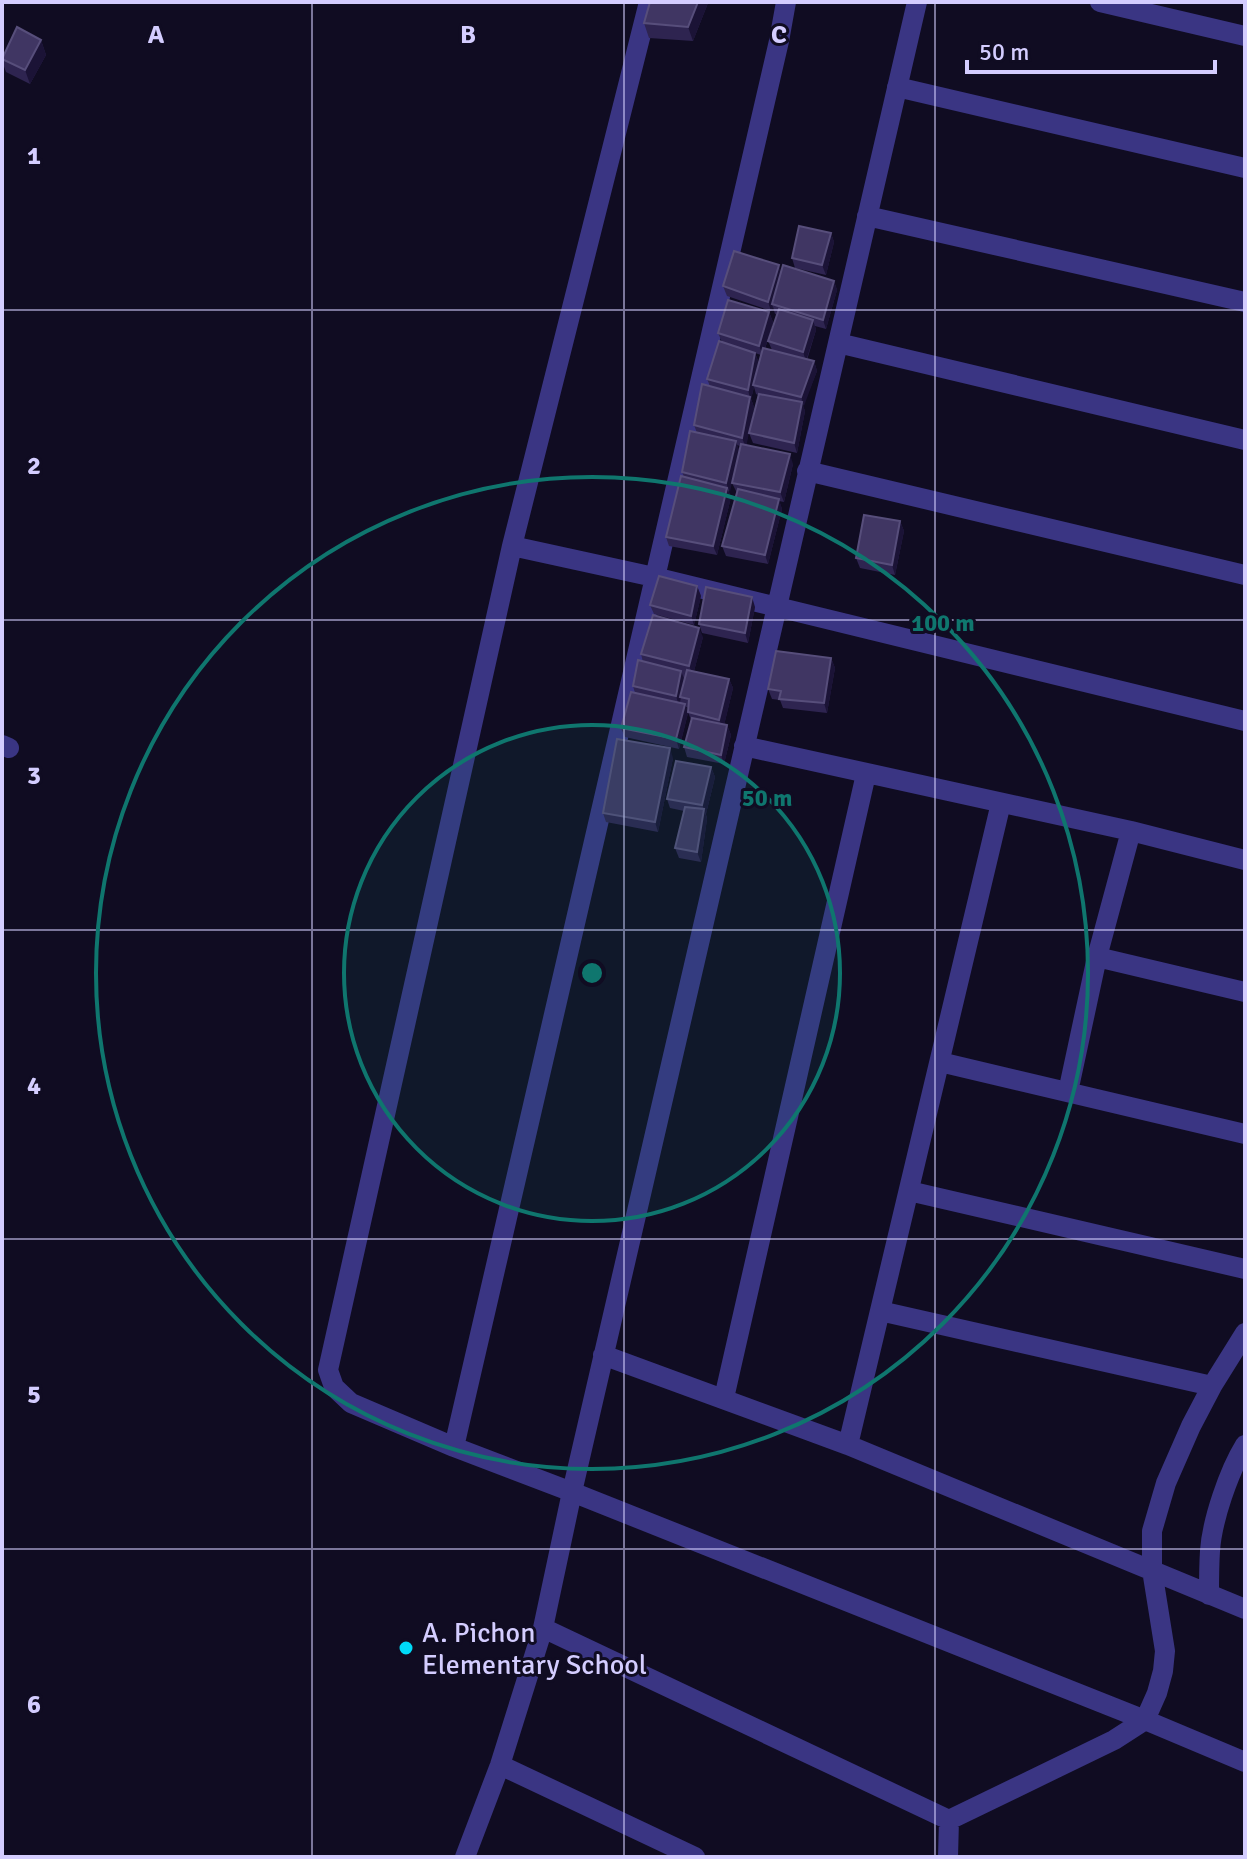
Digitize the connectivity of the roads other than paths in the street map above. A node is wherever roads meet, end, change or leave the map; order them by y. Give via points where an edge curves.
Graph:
1 (649, 2) edge
2 (786, 2) edge
3 (917, 2) edge
4 (1100, 2) edge
5 (1245, 36) edge
6 (897, 87) junction
7 (1245, 168) edge
8 (867, 216) junction
9 (1245, 302) edge
10 (838, 343) junction
11 (1245, 440) edge
12 (807, 471) junction
13 (512, 546) junction
14 (1245, 575) edge
15 (654, 577) junction
16 (776, 607) junction
17 (1245, 721) edge
18 (744, 746) junction
19 (866, 774) junction
20 (1001, 803) junction
21 (1131, 831) junction
22 (1245, 860) edge
23 (1097, 957) junction
24 (1245, 992) edge
25 (940, 1062) junction
26 (1068, 1092) junction
27 (1245, 1134) edge
28 (909, 1191) junction
29 (1245, 1269) edge
30 (880, 1311) junction
31 (1245, 1333) edge
32 (603, 1355) junction
33 (1212, 1386) junction
34 (724, 1398) junction
35 (848, 1445) junction
36 (1245, 1445) edge
37 (454, 1447) junction
38 (572, 1492) junction
39 (1152, 1570) junction
40 (1209, 1595) junction
41 (1245, 1609) edge
42 (543, 1628) junction
43 (1145, 1720) junction
44 (1245, 1762) edge
45 (500, 1765) junction
46 (949, 1820) junction
47 (465, 1857) edge
48 (695, 1857) edge
49 (948, 1857) edge

1 - 13 street
2 - 15 street
3 - 6 street
4 - 5 street
6 - 7 street
6 - 8 street
8 - 9 street
8 - 10 street
10 - 11 street
10 - 12 street
12 - 14 street
12 - 16 street
13 - 15 street
13 - 37 street via 328,1370 334,1387 351,1403
15 - 16 street
15 - 37 street
16 - 17 street
16 - 18 street
18 - 19 street
18 - 32 street
19 - 20 street
19 - 34 street
20 - 21 street
20 - 25 street
21 - 22 street
21 - 23 street
23 - 24 street
23 - 26 street
25 - 26 street
25 - 28 street
26 - 27 street
28 - 29 street
28 - 30 street
30 - 33 street
30 - 35 street
31 - 33 street
32 - 34 street
32 - 38 street
33 - 39 street via 1166,1483 1152,1531
34 - 35 street
35 - 39 street
36 - 40 street via 1217,1514
37 - 38 street
38 - 42 street
38 - 43 street
39 - 40 street
39 - 43 street via 1165,1651 1157,1693
40 - 41 street
42 - 45 street
42 - 46 street
43 - 44 street
43 - 46 street
45 - 47 street
45 - 48 street
46 - 49 street

